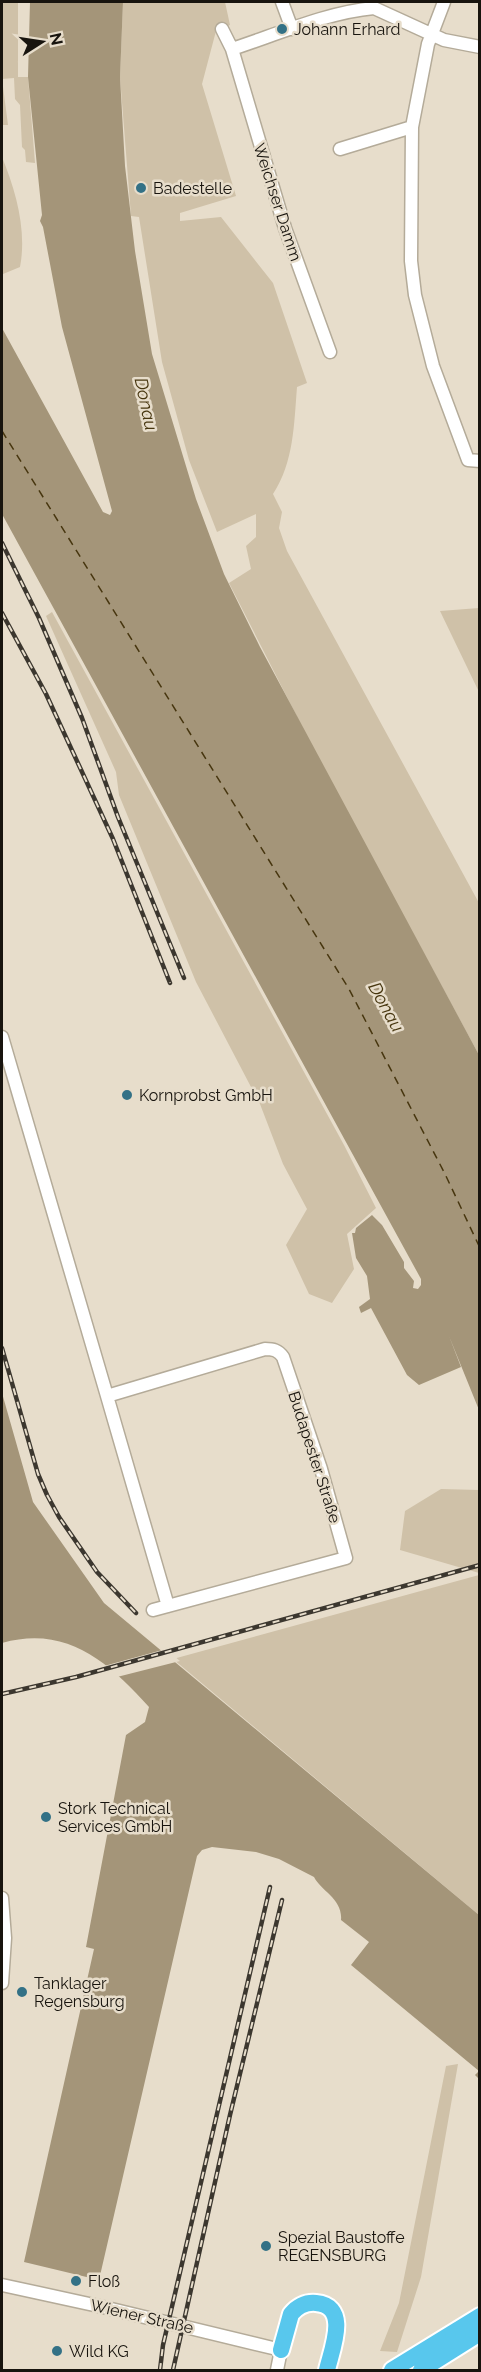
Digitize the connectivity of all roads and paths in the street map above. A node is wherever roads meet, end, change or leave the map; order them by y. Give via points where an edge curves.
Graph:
1 (282, 2) edge
2 (444, 2) edge
3 (388, 6) edge
4 (222, 29) dead end
5 (292, 29) junction
6 (432, 35) junction
7 (480, 47) edge
8 (232, 49) junction
9 (412, 127) junction
10 (340, 149) dead end
11 (330, 352) dead end
12 (480, 461) edge
13 (2, 1037) edge
14 (107, 1396) junction
15 (168, 1606) junction
16 (153, 1610) dead end
17 (2, 1898) edge
18 (2, 1983) edge
19 (2, 2285) edge
20 (480, 2316) edge
21 (480, 2333) edge
22 (281, 2350) junction
23 (330, 2366) edge
24 (277, 2370) edge
25 (392, 2370) edge
26 (421, 2370) edge

1 - 5 street
2 - 6 street
3 - 5 street via 361,9
3 - 6 street
4 - 8 street, Weichser Damm
5 - 8 street
6 - 7 street
6 - 9 street
8 - 11 street, Weichser Damm via 285,228
9 - 10 street
9 - 12 street via 411,261 424,335 468,460
13 - 14 street
14 - 15 street
14 - 15 street, Budapester Straße via 273,1349 283,1357 321,1469 346,1558
15 - 16 street, Budapester Straße
17 - 18 street
19 - 22 street, Wiener Straße
20 - 25 highway
21 - 26 highway
22 - 23 highway via 291,2313 307,2303 320,2304 332,2313 338,2327
22 - 24 street

